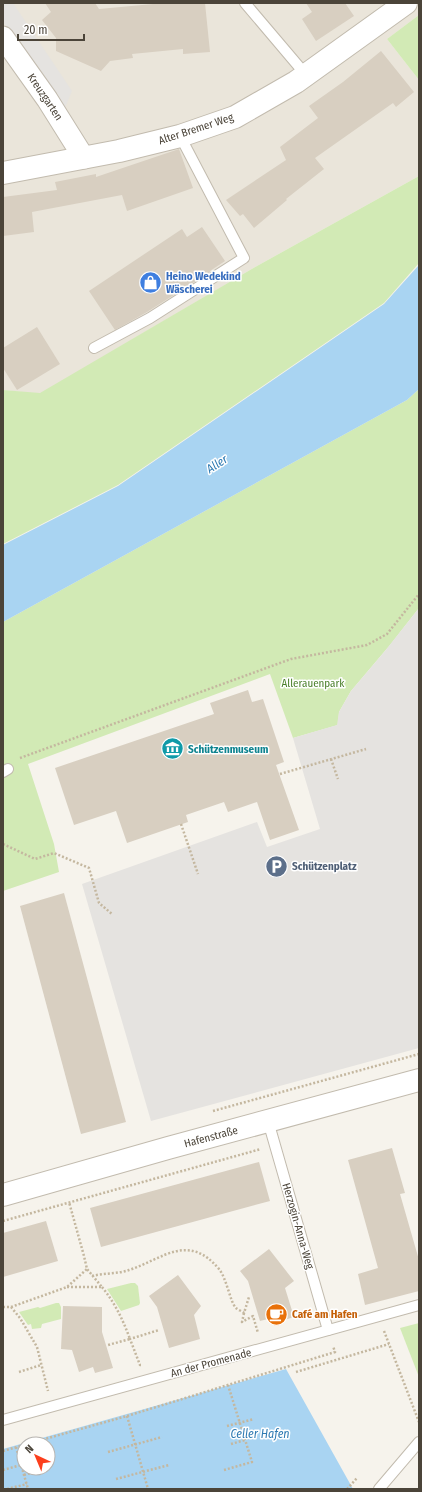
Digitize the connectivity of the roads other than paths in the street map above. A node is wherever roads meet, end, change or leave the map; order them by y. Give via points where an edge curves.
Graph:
1 (245, 3) edge
2 (406, 3) edge
3 (3, 37) edge
4 (306, 75) junction
5 (180, 136) junction
6 (84, 158) junction
7 (3, 174) edge
8 (94, 348) dead end
9 (419, 1080) edge
10 (268, 1121) junction
11 (3, 1195) edge
12 (419, 1305) edge
13 (328, 1330) junction
14 (3, 1420) edge
15 (419, 1442) edge
16 (379, 1489) edge

1 - 4 lane
2 - 4 street, Alter Bremer Weg
3 - 6 street, Kreuzgarten via 47,99
4 - 5 street, Alter Bremer Weg via 235,116
5 - 6 street, Alter Bremer Weg
5 - 8 lane via 244,258 150,318
6 - 7 street, Alter Bremer Weg
9 - 10 street, Hafenstraße
10 - 11 street, Hafenstraße
10 - 13 lane, Herzogin-Anna-Weg
12 - 13 lane, An der Promenade
13 - 14 lane, An der Promenade
15 - 16 lane

